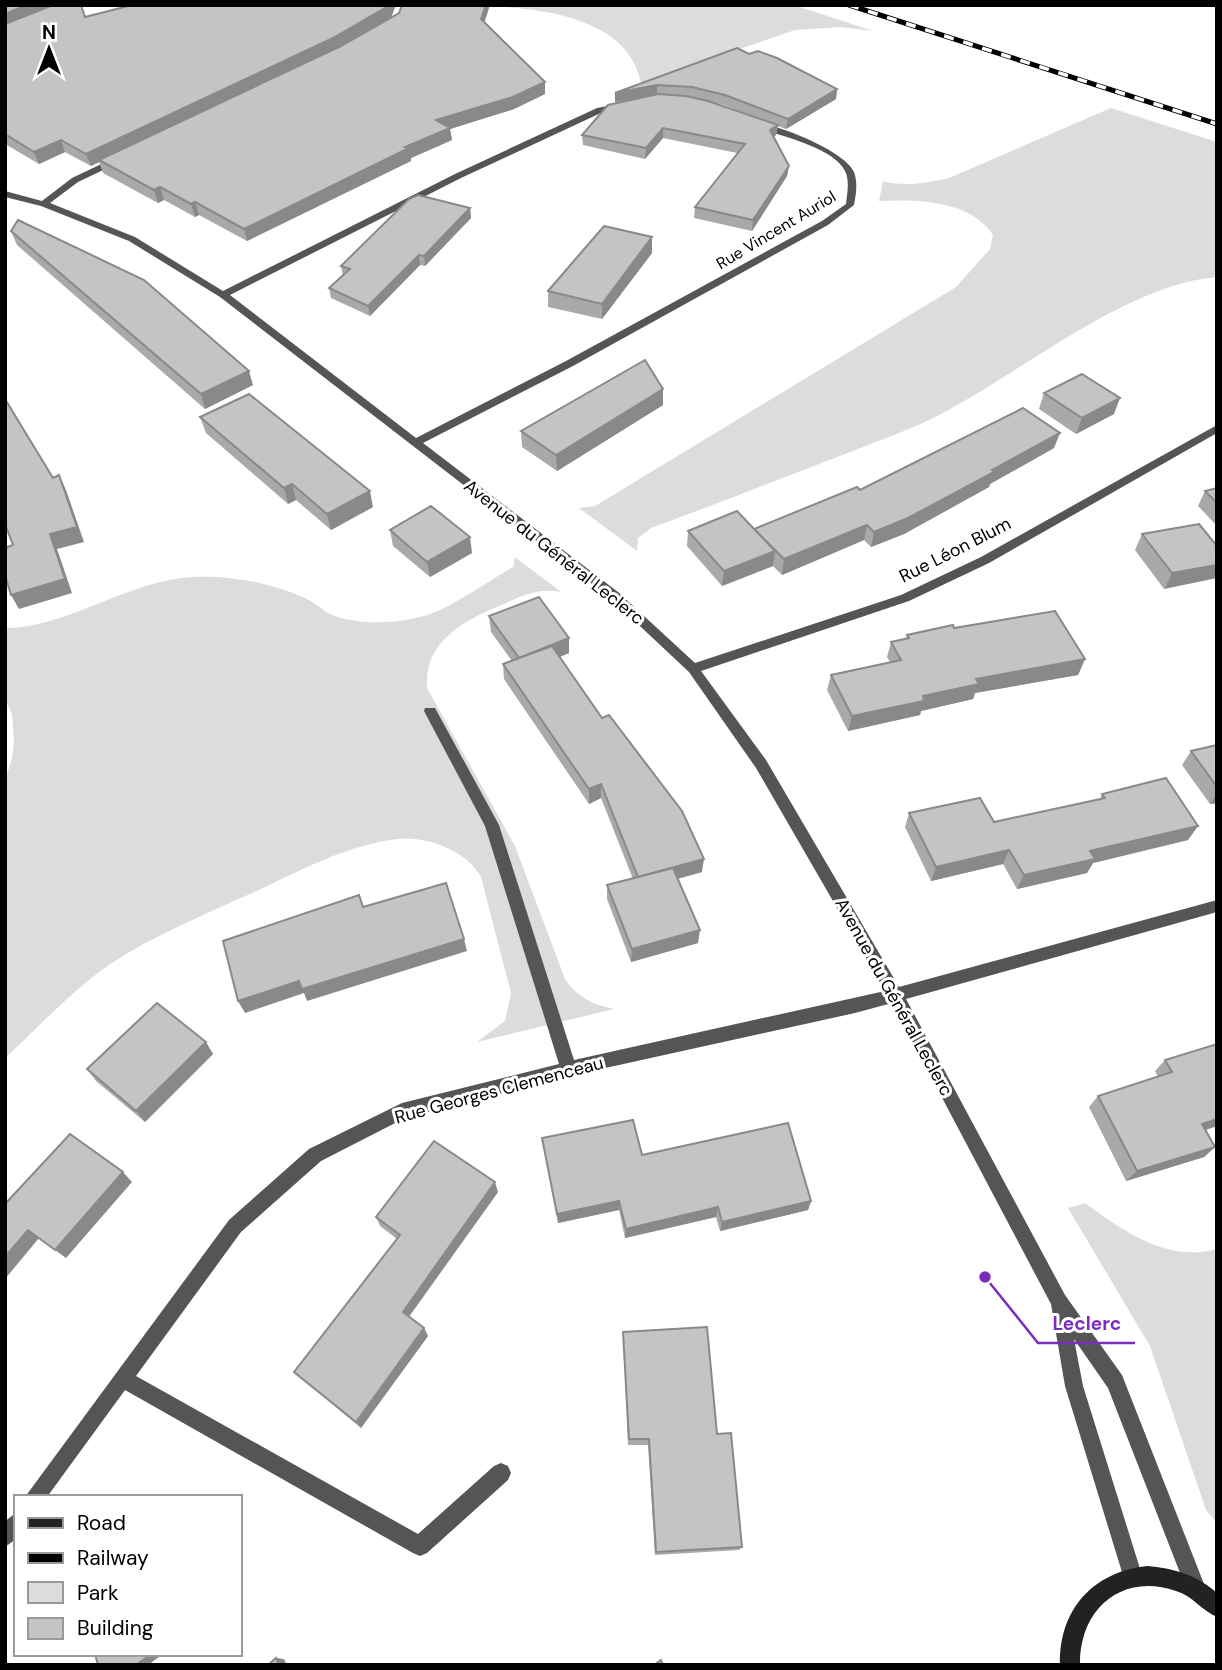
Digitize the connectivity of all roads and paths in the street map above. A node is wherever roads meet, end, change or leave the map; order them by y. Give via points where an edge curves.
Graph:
1 (629, 104) edge
2 (757, 124) edge
3 (125, 156) edge
4 (5, 194) edge
5 (44, 204) junction
6 (223, 295) junction
7 (1217, 428) edge
8 (414, 443) junction
9 (693, 668) junction
10 (430, 711) dead end
11 (1217, 906) edge
12 (895, 994) junction
13 (569, 1069) junction
14 (1059, 1301) junction
15 (124, 1379) junction
16 (501, 1473) dead end
17 (37, 1495) edge
18 (1132, 1576) junction
19 (1196, 1589) junction
20 (1217, 1607) edge
21 (1067, 1663) edge

1 - 6 street via 600,110 458,176
2 - 8 street, Rue Vincent Auriol via 828,152 848,168 853,187 850,205 627,333
3 - 5 street via 75,180
4 - 5 street, Avenue du Général Leclerc
5 - 6 street, Avenue du Général Leclerc via 132,239
6 - 8 street, Avenue du Général Leclerc
7 - 9 street, Rue Léon Blum via 985,560 905,598
8 - 9 street, Avenue du Général Leclerc via 614,595
9 - 12 street, Avenue du Général Leclerc via 761,764
10 - 13 street via 492,825
11 - 12 street
12 - 13 street, Rue Georges Clemenceau
12 - 14 street, Avenue du Général Leclerc
13 - 15 street, Rue Georges Clemenceau via 402,1111 315,1155 235,1226
14 - 18 street, Avenue du Général Leclerc via 1074,1386
14 - 19 street, Avenue du Général Leclerc via 1115,1382
15 - 16 street via 420,1546
15 - 17 street, Rue Georges Clemenceau
18 - 19 street via 1163,1577
18 - 21 street via 1107,1585 1087,1603 1074,1629
19 - 20 street

